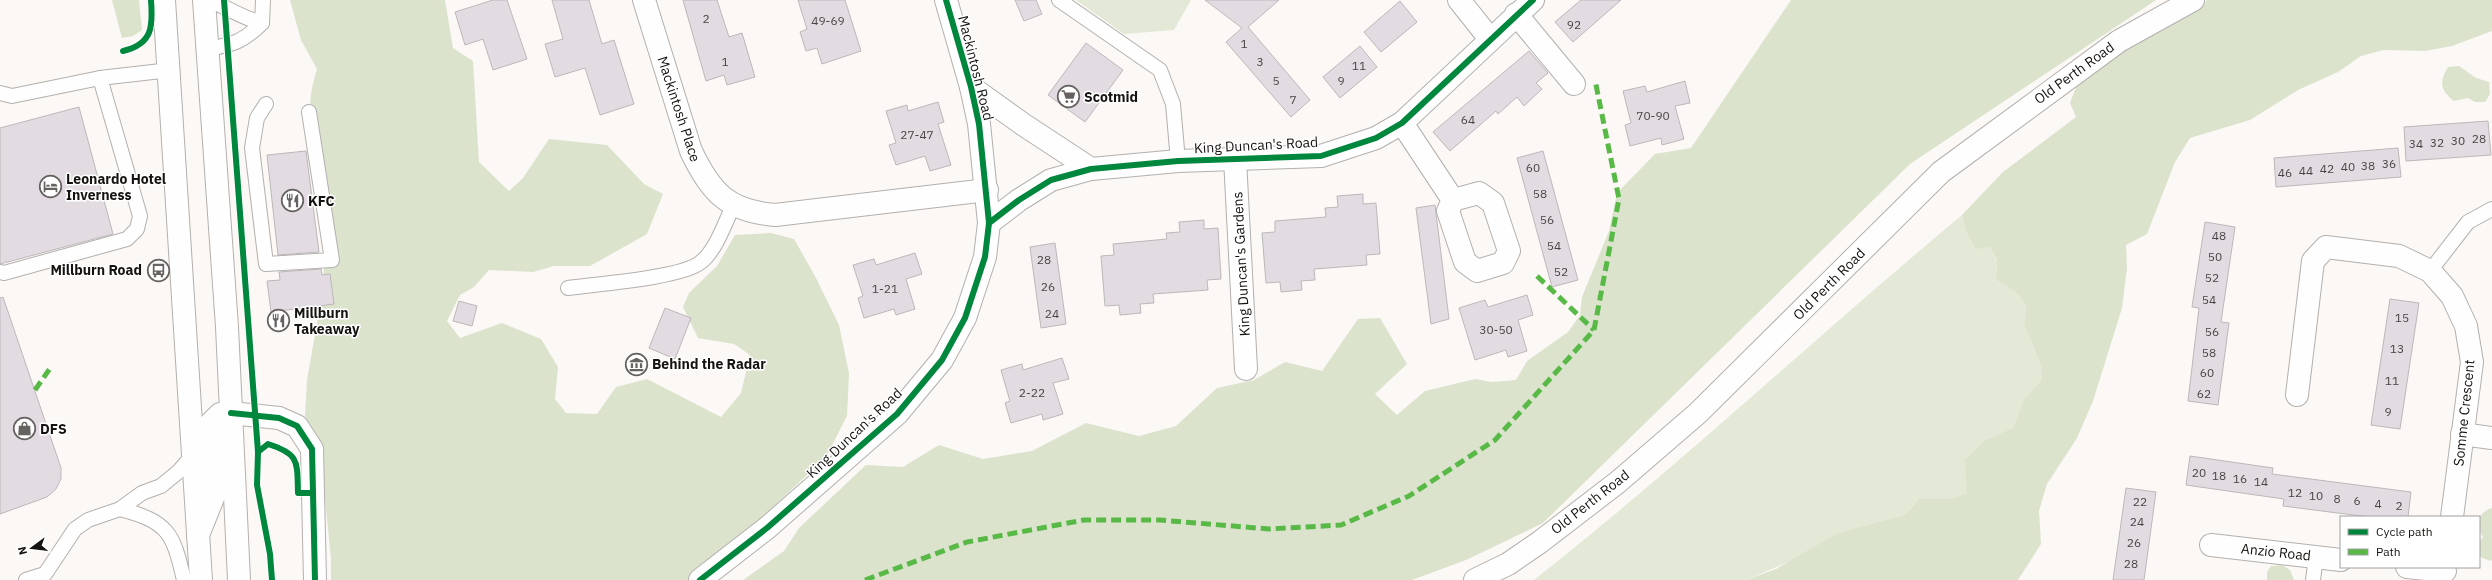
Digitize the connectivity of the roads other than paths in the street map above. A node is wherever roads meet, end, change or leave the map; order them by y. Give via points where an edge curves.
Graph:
1 (164, 0) edge
2 (204, 0) edge
3 (208, 0) edge
4 (263, 0) edge
5 (644, 0) edge
6 (946, 0) edge
7 (1059, 0) edge
8 (1458, 0) edge
9 (1533, 0) edge
10 (2193, 0) edge
11 (1516, 14) junction
12 (262, 23) junction
13 (1490, 39) junction
14 (207, 49) junction
15 (170, 70) junction
16 (100, 78) junction
17 (1574, 84) dead end
18 (971, 87) junction
19 (0, 93) edge
20 (266, 104) dead end
21 (309, 112) dead end
22 (1402, 123) junction
23 (1235, 159) junction
24 (1178, 161) junction
25 (1091, 169) junction
26 (987, 190) junction
27 (1453, 200) dead end
28 (733, 206) junction
29 (2492, 209) edge
30 (989, 223) junction
31 (2430, 271) junction
32 (0, 272) edge
33 (568, 288) dead end
34 (1246, 369) dead end
35 (2297, 395) dead end
36 (232, 413) junction
37 (2462, 434) junction
38 (2492, 438) edge
39 (192, 456) junction
40 (120, 509) junction
41 (2452, 516) edge
42 (198, 535) junction
43 (2211, 545) dead end
44 (2316, 557) junction
45 (2340, 560) edge
46 (2413, 568) edge
47 (2445, 573) edge
48 (26, 580) edge
49 (184, 580) edge
50 (201, 580) edge
51 (239, 580) edge
52 (315, 580) edge
53 (700, 580) edge
54 (1475, 580) edge
55 (2313, 580) edge

1 - 15 street
2 - 14 street
3 - 12 lane via 246,19
4 - 12 lane
5 - 28 street, Mackintosh Place via 691,151 702,174 715,191
6 - 18 street, Mackintosh Road
7 - 24 lane via 1160,70 1173,104
8 - 13 street
9 - 11 street, King Duncan's Road
10 - 54 street, Old Perth Road via 2119,40 1941,172 1698,413 1618,482 1540,542 1508,564
11 - 13 street, King Duncan's Road
11 - 17 street
12 - 14 lane via 246,38 228,46
13 - 22 street, King Duncan's Road
14 - 36 street
15 - 16 lane
15 - 39 street
16 - 19 lane via 12,96
16 - 32 lane via 140,216 137,229 127,238 4,274
18 - 25 street
18 - 26 street, Mackintosh Road via 979,124
20 - 21 lane via 257,118 252,148 266,264 332,260
22 - 23 street, King Duncan's Road via 1376,138 1320,156
22 - 27 street
23 - 24 street, King Duncan's Road
23 - 34 street, King Duncan's Gardens
24 - 25 street, King Duncan's Road
25 - 30 street, King Duncan's Road via 1051,180
26 - 28 street via 775,215 754,213
26 - 30 street, King Duncan's Road
28 - 33 lane via 711,249 701,262 680,272
29 - 31 lane via 2468,222
30 - 53 street, King Duncan's Road via 985,257 978,284 965,318 942,360 897,414 767,528
31 - 35 street, Somme Crescent via 2399,256 2326,248 2313,261
31 - 37 street, Somme Crescent via 2452,296 2466,326 2472,362
36 - 42 street via 220,414 210,424 215,493
36 - 51 street
36 - 52 street via 279,418 297,426 312,449
37 - 38 street
37 - 41 street, Somme Crescent
39 - 40 lane via 161,486 142,493
39 - 42 street
40 - 48 lane via 88,520 75,529 45,574
40 - 49 lane via 158,523 176,545
42 - 50 street
43 - 44 street, Anzio Road
44 - 45 street, Anzio Road
44 - 55 lane
46 - 47 street

